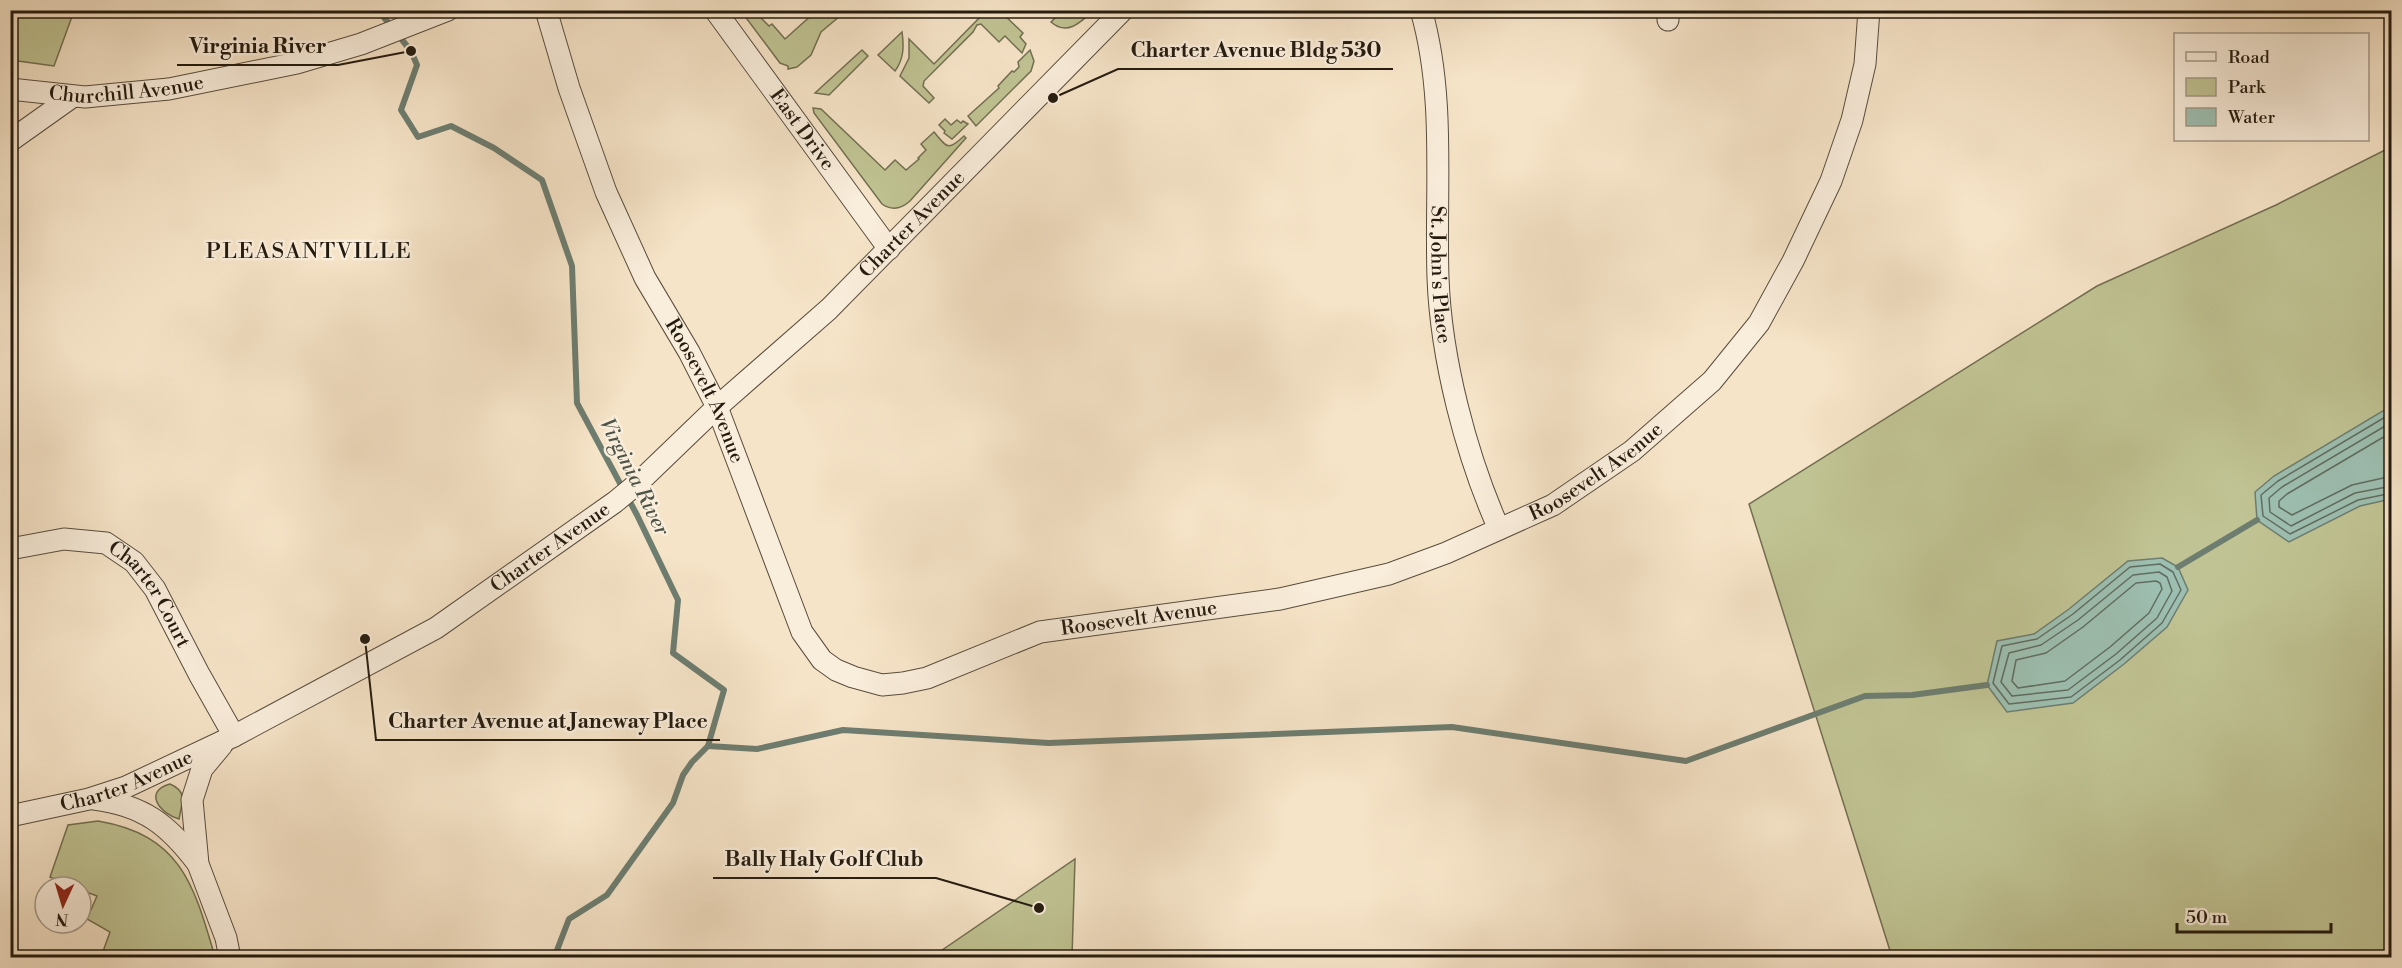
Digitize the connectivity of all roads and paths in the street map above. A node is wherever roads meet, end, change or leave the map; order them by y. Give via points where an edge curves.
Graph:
1 (448, 10) edge
2 (546, 10) edge
3 (715, 10) edge
4 (1123, 10) edge
5 (1421, 10) edge
6 (1869, 10) edge
7 (10, 89) edge
8 (72, 97) junction
9 (10, 141) edge
10 (889, 249) junction
11 (717, 407) junction
12 (1499, 529) junction
13 (10, 549) edge
14 (234, 736) junction
15 (89, 799) junction
16 (10, 816) edge
17 (198, 864) junction
18 (230, 957) edge

1 - 8 street, Churchill Avenue via 373,40 297,63 169,89
2 - 11 street, Roosevelt Avenue via 606,192 645,278
3 - 10 street, East Drive
4 - 10 street, Charter Avenue
5 - 12 street, St. John's Place via 1435,93 1438,281 1445,337 1459,412 1482,490
6 - 12 street, Roosevelt Avenue via 1865,64 1842,150 1793,261 1759,322 1712,381 1632,451 1553,505
7 - 8 street, Churchill Avenue
8 - 9 street
10 - 11 street, Charter Avenue via 829,309
11 - 12 street, Roosevelt Avenue via 802,632 822,660 836,670 882,685 927,678 1040,632 1280,599 1389,574
11 - 14 street, Charter Avenue via 615,502 436,628
13 - 14 street, Charter Court via 64,539 106,543 134,562 155,589
14 - 15 street, Charter Avenue via 126,787
14 - 17 street via 216,750 202,769 192,800
15 - 16 street, Charter Avenue
15 - 17 street via 130,806 154,818 179,838
17 - 18 street

